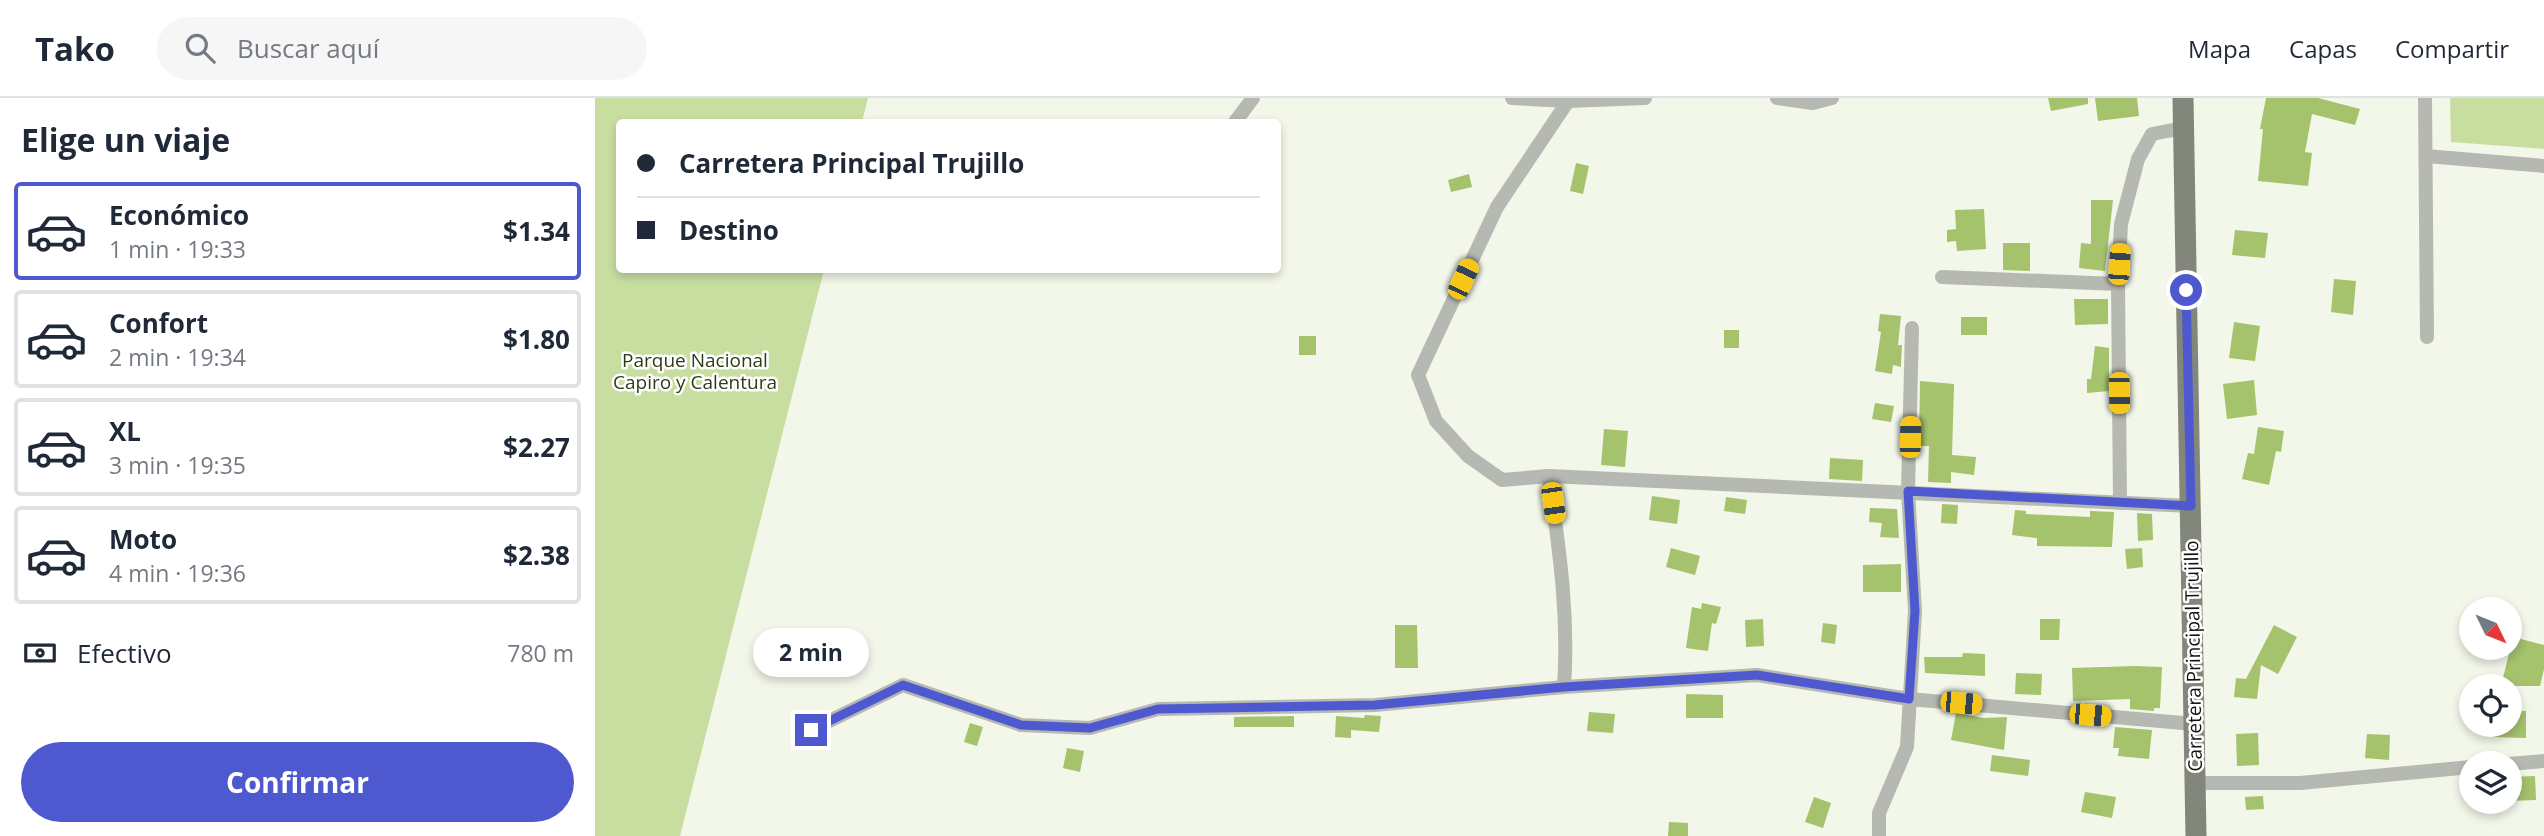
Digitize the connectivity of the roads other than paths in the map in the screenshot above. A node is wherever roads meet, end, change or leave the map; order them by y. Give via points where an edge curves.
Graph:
1 (1254, 98) edge
2 (1512, 98) edge
3 (1645, 98) edge
4 (1777, 98) edge
5 (1832, 98) edge
6 (2183, 98) edge
7 (2425, 98) edge
8 (1568, 101) junction
9 (1237, 119) edge
10 (2183, 128) junction
11 (2426, 156) junction
12 (2544, 166) edge
13 (1942, 277) dead end
14 (2117, 284) junction
15 (1912, 328) dead end
16 (2427, 337) dead end
17 (1549, 476) junction
18 (1908, 491) junction
19 (2120, 503) junction
20 (2191, 506) junction
21 (1564, 687) junction
22 (1909, 699) junction
23 (2194, 724) junction
24 (811, 730) dead end
25 (2544, 761) edge
26 (2522, 763) edge
27 (2459, 768) edge
28 (2196, 783) junction
29 (1879, 836) edge
30 (2196, 836) edge

1 - 9 street
2 - 8 street
3 - 8 street
4 - 5 street via 1813,103
6 - 10 main road, Carretera Principal Trujillo
7 - 11 street
8 - 17 street via 1497,207 1418,375 1436,421 1468,456 1502,480
10 - 14 street via 2152,134 2137,159 2121,224
10 - 20 main road, Carretera Principal Trujillo
11 - 12 street
11 - 16 street
13 - 14 street
14 - 19 street
15 - 18 street
17 - 18 street
17 - 21 street via 1564,584
18 - 19 street
18 - 22 street via 1915,611
19 - 20 street
20 - 23 main road, Carretera Principal Trujillo
21 - 22 street via 1757,675
21 - 24 street via 1375,705 1158,709 1090,728 1021,725 903,685
22 - 23 street
22 - 29 street via 1907,747 1879,813
23 - 28 main road, Carretera Principal Trujillo
25 - 26 street
27 - 28 street via 2300,783
28 - 30 main road, Carretera Principal Trujillo

